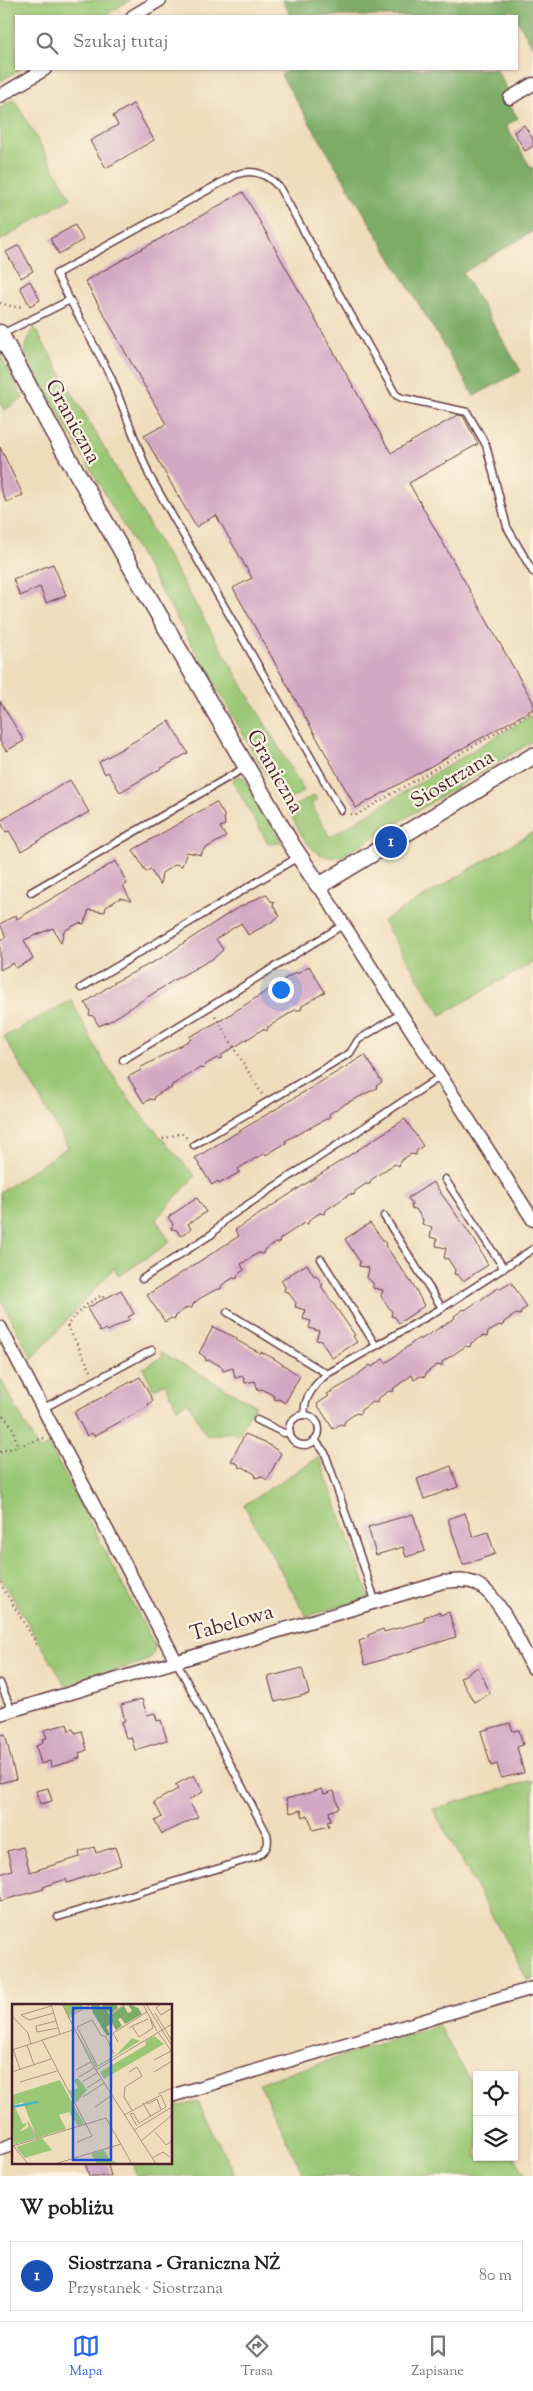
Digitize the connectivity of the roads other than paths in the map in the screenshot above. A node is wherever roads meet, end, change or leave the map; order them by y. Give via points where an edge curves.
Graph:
1 (160, 0) edge
2 (135, 15) edge
3 (44, 70) edge
4 (533, 84) edge
5 (0, 96) edge
6 (510, 98) dead end
7 (70, 300) junction
8 (0, 334) edge
9 (533, 572) edge
10 (533, 756) edge
11 (247, 767) junction
12 (341, 810) road end
13 (299, 856) junction
14 (319, 886) junction
15 (31, 892) dead end
16 (343, 925) junction
17 (82, 988) dead end
18 (400, 1014) junction
19 (123, 1060) dead end
20 (441, 1076) junction
21 (194, 1145) road end
22 (445, 1179) dead end
23 (384, 1216) dead end
24 (533, 1220) edge
25 (533, 1249) edge
26 (321, 1259) dead end
27 (503, 1267) junction
28 (142, 1279) dead end
29 (442, 1308) junction
30 (227, 1312) dead end
31 (0, 1327) edge
32 (376, 1346) junction
33 (152, 1350) dead end
34 (327, 1374) junction
35 (44, 1408) junction
36 (305, 1414) junction
37 (257, 1420) dead end
38 (290, 1432) junction
39 (315, 1440) junction
40 (376, 1603) junction
41 (176, 1661) junction
42 (533, 1668) edge
43 (0, 1683) edge
44 (6, 1712) edge
45 (58, 1917) dead end
46 (533, 1988) edge
47 (172, 2096) edge

1 - 2 street
3 - 5 street
4 - 6 street
7 - 8 lane
7 - 9 lane via 56,274 235,175 257,172 271,179 279,186 396,394 467,412 486,445 507,527
7 - 12 lane via 111,377 149,475
8 - 11 street, Graniczna via 50,428
10 - 14 street, Siostrzana
11 - 13 street, Graniczna
11 - 15 lane
13 - 14 street, Graniczna
13 - 17 lane
14 - 16 street, Graniczna
16 - 18 street, Graniczna
16 - 19 lane
18 - 20 street, Graniczna
18 - 21 lane via 358,1040 350,1053
20 - 24 street, Graniczna
20 - 28 lane
22 - 27 lane
23 - 29 lane
25 - 27 lane
26 - 32 lane
27 - 29 lane
29 - 32 lane
30 - 34 lane
31 - 35 street, Tabelowa
32 - 34 lane
33 - 35 lane
34 - 36 lane via 314,1385
35 - 41 street, Tabelowa
36 - 38 lane via 292,1421
36 - 39 lane via 318,1422 319,1432
37 - 38 lane via 284,1433
38 - 39 lane via 293,1440 302,1444
39 - 40 lane via 325,1453
40 - 41 street, Tabelowa
40 - 42 street, Tabelowa via 443,1582 477,1584 492,1597
41 - 44 street
41 - 45 lane via 267,1834 269,1842 265,1851 256,1857
43 - 44 lane
46 - 47 street

